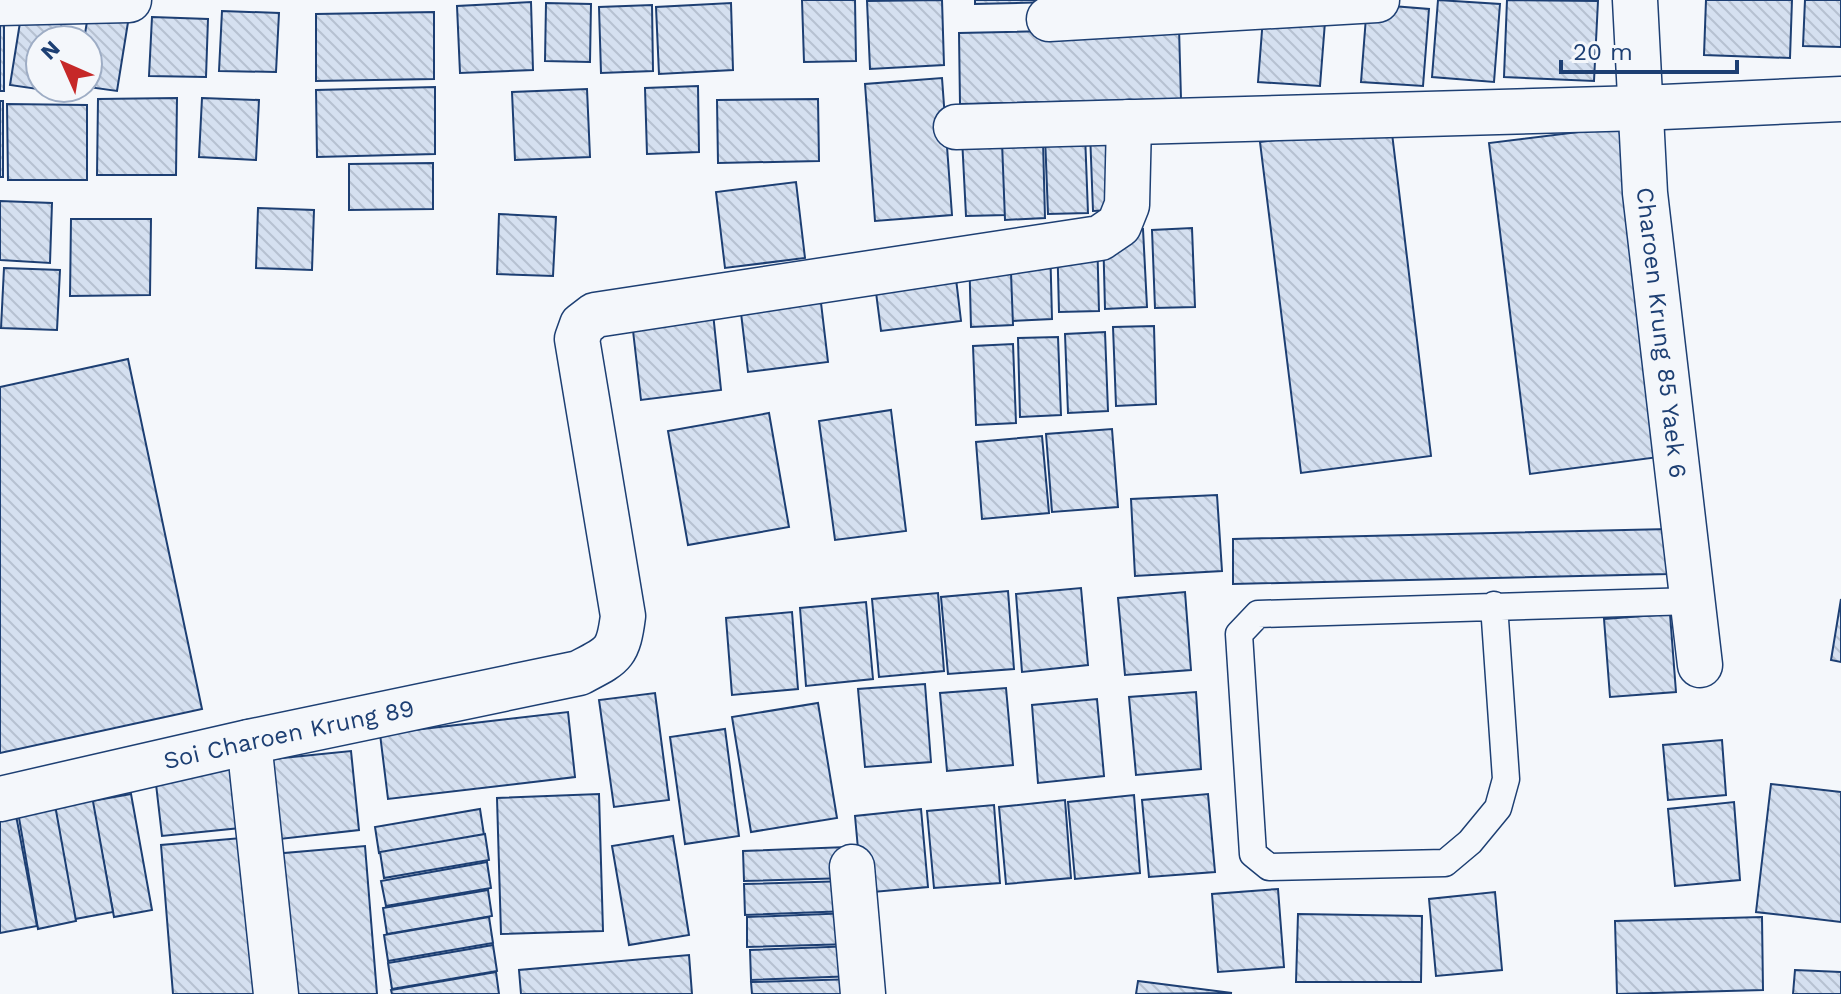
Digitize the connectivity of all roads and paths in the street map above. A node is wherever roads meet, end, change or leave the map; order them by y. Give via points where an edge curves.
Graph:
1 (129, 0) edge
2 (1377, 0) edge
3 (1635, 0) edge
4 (0, 3) edge
5 (1049, 19) dead end
6 (1841, 99) edge
7 (1641, 108) junction
8 (1129, 122) junction
9 (956, 127) dead end
10 (1693, 601) junction
11 (1494, 605) junction
12 (1700, 665) dead end
13 (249, 742) junction
14 (0, 799) edge
15 (852, 867) dead end
16 (276, 994) edge
17 (863, 994) edge

1 - 4 street
2 - 5 street
3 - 7 street, Charoen Krung 85 Yaek 6
6 - 7 street
7 - 8 street
7 - 10 street, Charoen Krung 85 Yaek 6 via 1645,193
8 - 9 street
8 - 13 street, Soi Charoen Krung 89 via 1127,205 1119,225 1100,238 595,315 582,325 577,339 623,616 620,644 606,659 579,673
10 - 11 lane
10 - 12 street, Charoen Krung 85 Yaek 6
11 - 11 lane via 1506,779 1498,808 1470,842 1445,863 1269,867 1253,854 1239,634 1258,614
13 - 14 street, Soi Charoen Krung 89
13 - 16 street
15 - 17 street

